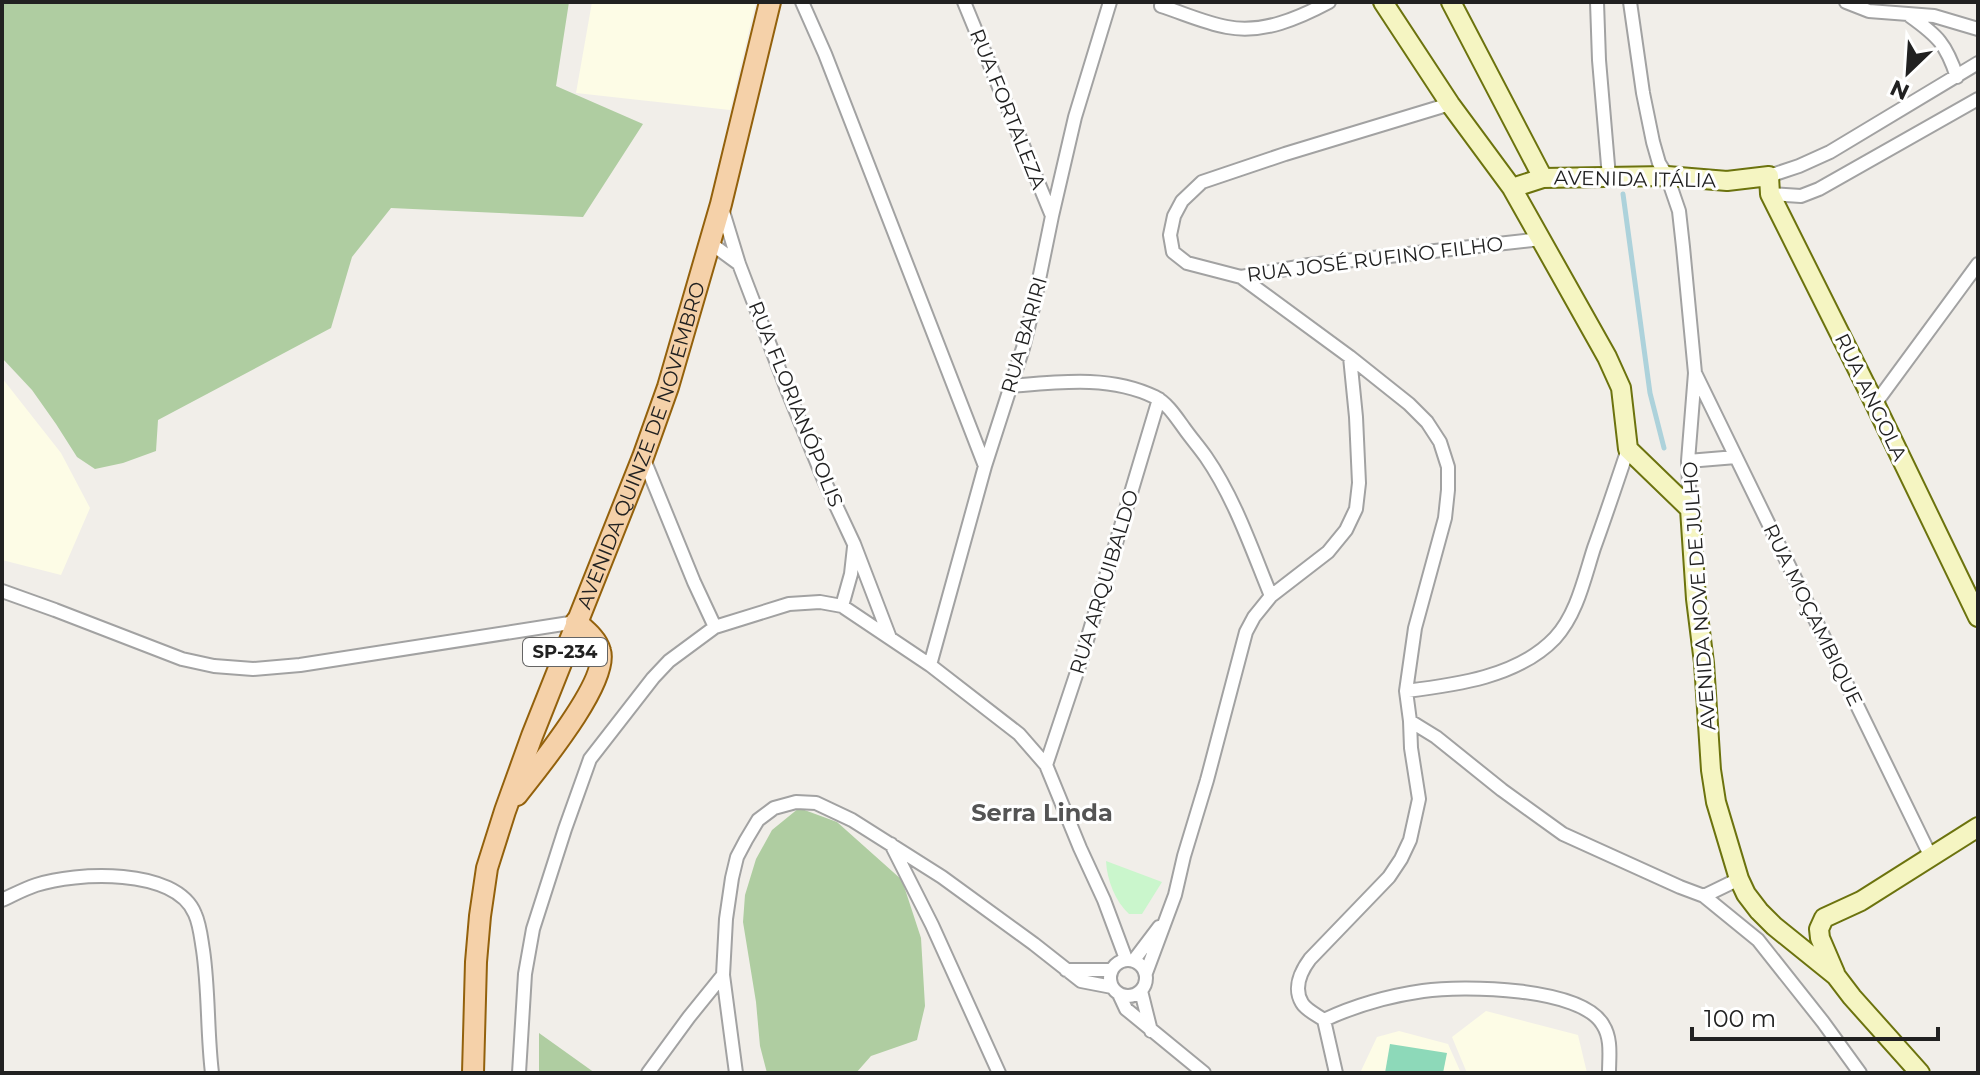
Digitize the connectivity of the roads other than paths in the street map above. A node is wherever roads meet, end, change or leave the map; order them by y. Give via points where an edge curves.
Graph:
1 (770, 2) edge
2 (802, 2) edge
3 (964, 2) edge
4 (1110, 2) edge
5 (1329, 2) edge
6 (1383, 2) edge
7 (1451, 2) edge
8 (1597, 2) edge
9 (1630, 2) edge
10 (1846, 2) edge
11 (1161, 6) dead end
12 (1907, 14) junction
13 (1978, 29) edge
14 (1978, 63) edge
15 (1957, 77) junction
16 (1978, 99) edge
17 (1450, 104) junction
18 (1667, 176) junction
19 (1609, 177) junction
20 (1543, 178) junction
21 (1770, 185) junction
22 (1512, 188) junction
23 (721, 204) junction
24 (1052, 216) junction
25 (1541, 239) junction
26 (709, 242) junction
27 (739, 264) junction
28 (1978, 264) edge
29 (1241, 277) junction
30 (1350, 357) junction
31 (1695, 373) junction
32 (1010, 386) junction
33 (1159, 399) junction
34 (1875, 404) junction
35 (1628, 449) junction
36 (643, 457) junction
37 (1736, 457) junction
38 (1688, 461) junction
39 (985, 466) junction
40 (1690, 509) junction
41 (854, 544) junction
42 (2, 591) edge
43 (1271, 596) junction
44 (842, 606) junction
45 (1978, 617) edge
46 (576, 622) junction
47 (715, 627) junction
48 (890, 638) junction
49 (930, 665) junction
50 (1406, 691) junction
51 (1410, 721) junction
52 (1046, 765) junction
53 (505, 811) junction
54 (1978, 827) edge
55 (891, 844) junction
56 (1931, 857) junction
57 (1739, 879) junction
58 (1704, 896) junction
59 (2, 900) edge
60 (1169, 915) junction
61 (1774, 926) junction
62 (1758, 940) junction
63 (1122, 963) junction
64 (1066, 970) junction
65 (1146, 973) junction
66 (723, 975) junction
67 (1836, 976) junction
68 (1116, 991) junction
69 (1141, 991) junction
70 (1324, 1020) junction
71 (1151, 1031) junction
72 (212, 1073) edge
73 (473, 1073) edge
74 (519, 1073) edge
75 (648, 1073) edge
76 (736, 1073) edge
77 (999, 1073) edge
78 (1204, 1073) edge
79 (1336, 1073) edge
80 (1609, 1073) edge
81 (1860, 1073) edge
82 (1920, 1073) edge

1 - 23 main road, AVENIDA QUINZE DE NOVEMBRO / SP-234
2 - 39 street
3 - 24 street, RUA FORTALEZA
4 - 24 street, RUA BARIRI
5 - 11 street via 1300,18 1252,28 1229,28
6 - 17 main road
7 - 20 main road
8 - 19 street
9 - 18 street, AVENIDA NOVE DE JULHO via 1653,142
10 - 12 street via 1869,11
12 - 13 street
12 - 15 street via 1940,40
14 - 15 street
15 - 21 street
16 - 21 street, AVENIDA ITÁLIA via 1819,189 1801,196
17 - 22 main road
17 - 29 street, RUA JOSÉ RUFINO FILHO via 1202,182 1174,216 1173,252 1187,263
18 - 19 main road, AVENIDA ITÁLIA
18 - 21 main road, AVENIDA ITÁLIA
18 - 31 street, AVENIDA NOVE DE JULHO via 1679,211
19 - 20 main road, AVENIDA ITÁLIA
20 - 22 main road, AVENIDA ITÁLIA
21 - 34 main road, RUA ANGOLA
22 - 25 main road
23 - 26 main road, AVENIDA QUINZE DE NOVEMBRO / SP-234
23 - 27 street, RUA FLORIANÓPOLIS
24 - 32 street, RUA BARIRI
25 - 29 street, RUA JOSÉ RUFINO FILHO
25 - 35 main road via 1621,388
26 - 27 street
26 - 36 main road, AVENIDA QUINZE DE NOVEMBRO / SP-234
27 - 41 street, RUA FLORIANÓPOLIS
28 - 34 street
29 - 30 street
30 - 43 street via 1359,469 1356,509 1328,552
30 - 50 street via 1427,422 1448,467 1445,518 1415,628
31 - 37 street, RUA MOÇAMBIQUE
31 - 38 street, AVENIDA NOVE DE JULHO
32 - 33 street via 1110,383
32 - 39 street, RUA BARIRI
33 - 43 street via 1208,459
33 - 52 street, RUA ARQUIBALDO
34 - 45 main road, RUA ANGOLA
35 - 40 main road
35 - 50 street via 1569,620 1554,639 1535,654 1477,681
36 - 46 main road, AVENIDA QUINZE DE NOVEMBRO / SP-234
36 - 47 street
37 - 38 street
37 - 56 street, RUA MOÇAMBIQUE
38 - 40 street, AVENIDA NOVE DE JULHO
39 - 49 street, RUA BARIRI
40 - 57 main road, AVENIDA NOVE DE JULHO via 1711,770
41 - 44 street
41 - 48 street, RUA FLORIANÓPOLIS
42 - 46 street via 182,659 253,669
43 - 60 street via 1246,632
44 - 47 street via 789,604
44 - 48 street
46 - 53 main road, AVENIDA QUINZE DE NOVEMBRO / SP-234
46 - 53 main road via 600,651 600,672 577,714
47 - 74 street via 669,661 590,759 533,929
48 - 49 street
49 - 52 street via 1019,734
50 - 51 street
51 - 58 street via 1563,834
51 - 70 street via 1419,799 1406,850 1389,877 1310,959 1298,980 1303,1005
52 - 63 street via 1108,909
53 - 73 main road, AVENIDA QUINZE DE NOVEMBRO / SP-234 via 487,868 480,916
54 - 56 main road
55 - 64 street
55 - 66 street via 816,803 774,808 758,820 737,857 732,878
55 - 77 street
56 - 67 main road via 1824,918 1820,938
57 - 58 street
57 - 61 main road, AVENIDA NOVE DE JULHO
58 - 62 street
59 - 72 street via 37,885 86,877 147,880 185,899 200,929
60 - 63 street
60 - 65 street
61 - 62 street
61 - 67 main road, AVENIDA NOVE DE JULHO
62 - 81 street
63 - 64 street
63 - 65 street via 1141,965
63 - 68 street via 1109,979
64 - 68 street via 1081,981
65 - 69 street
66 - 75 street
66 - 76 street
67 - 82 main road, AVENIDA NOVE DE JULHO
68 - 69 street via 1130,996
68 - 71 street via 1126,1009
69 - 71 street
70 - 79 street
70 - 80 street via 1349,1008 1428,990 1527,992 1590,1011 1608,1036
71 - 78 street

